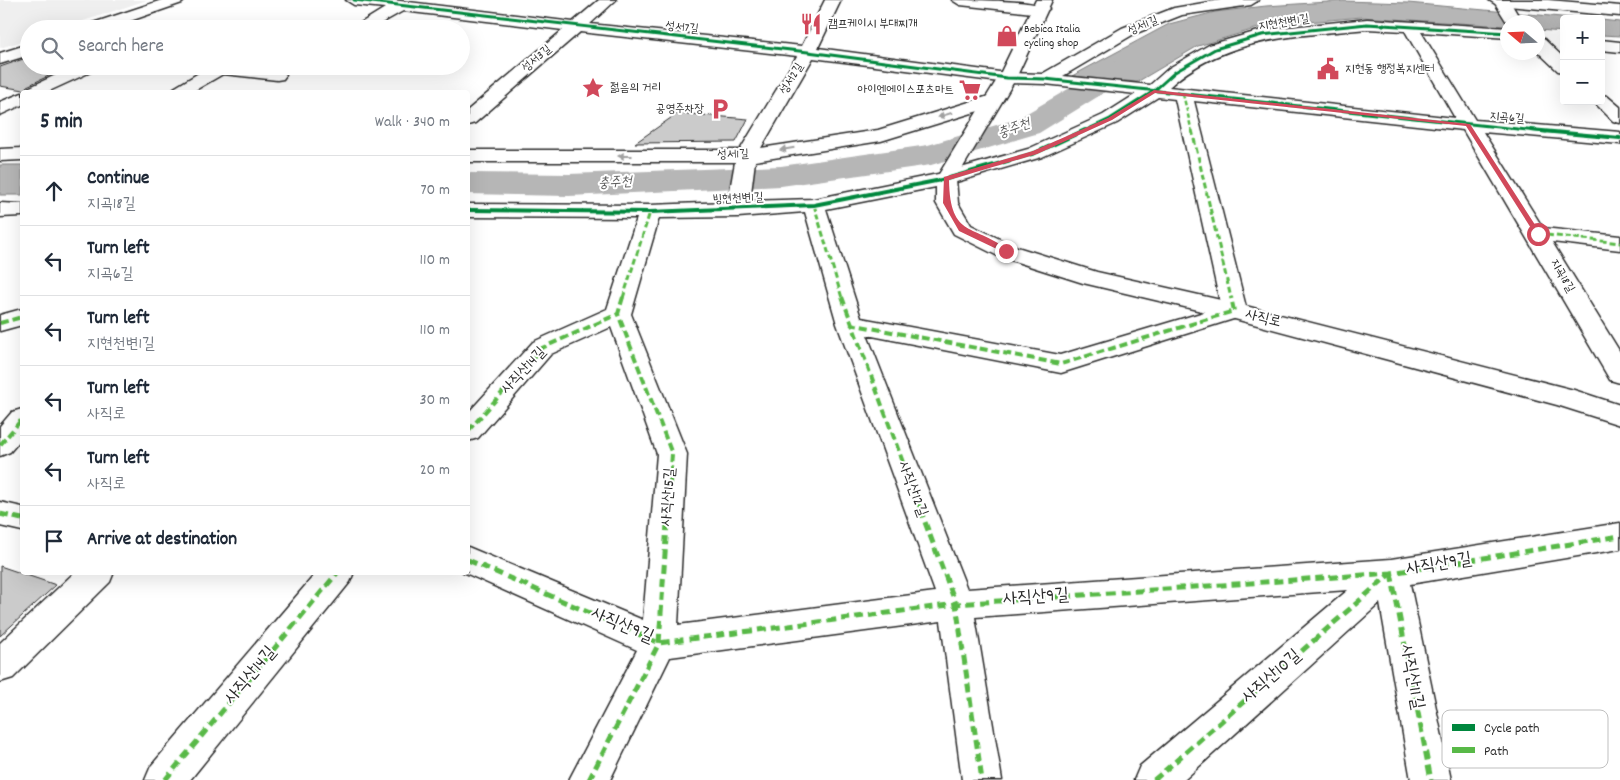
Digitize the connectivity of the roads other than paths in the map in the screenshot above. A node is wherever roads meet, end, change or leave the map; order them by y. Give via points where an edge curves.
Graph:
1 (177, 0) edge
2 (354, 0) edge
3 (608, 0) edge
4 (833, 0) edge
5 (960, 0) edge
6 (1251, 0) edge
7 (1042, 5) edge
8 (400, 6) junction
9 (1504, 6) edge
10 (1620, 11) edge
11 (117, 20) edge
12 (375, 20) edge
13 (1409, 25) junction
14 (576, 28) junction
15 (1500, 32) edge
16 (1545, 38) edge
17 (1555, 39) dead end
18 (1605, 45) edge
19 (1620, 47) edge
20 (1545, 49) edge
21 (20, 52) edge
22 (808, 52) junction
23 (0, 59) edge
24 (1560, 63) edge
25 (70, 75) edge
26 (208, 75) edge
27 (277, 75) edge
28 (1008, 78) junction
29 (1046, 79) junction
30 (254, 88) dead end
31 (38, 90) edge
32 (183, 90) edge
33 (1154, 91) junction
34 (1183, 94) junction
35 (20, 99) edge
36 (992, 101) junction
37 (1605, 104) edge
38 (0, 109) edge
39 (1620, 117) edge
40 (470, 118) edge
41 (1468, 125) junction
42 (1620, 138) edge
43 (20, 154) edge
44 (0, 155) edge
45 (470, 156) edge
46 (746, 156) junction
47 (946, 179) junction
48 (814, 205) junction
49 (0, 210) edge
50 (20, 210) edge
51 (738, 210) junction
52 (650, 212) junction
53 (471, 214) edge
54 (1538, 234) junction
55 (1620, 243) edge
56 (1234, 312) junction
57 (618, 314) junction
58 (20, 317) edge
59 (0, 323) edge
60 (850, 324) junction
61 (1620, 374) edge
62 (1620, 415) edge
63 (20, 421) edge
64 (470, 429) edge
65 (0, 445) edge
66 (0, 514) edge
67 (20, 519) edge
68 (1620, 536) edge
69 (470, 561) edge
70 (1391, 573) junction
71 (95, 575) edge
72 (336, 575) edge
73 (956, 604) junction
74 (659, 643) junction
75 (0, 666) edge
76 (165, 780) edge
77 (589, 780) edge
78 (982, 780) edge
79 (1154, 780) edge
80 (1431, 780) edge

1 - 11 street
2 - 8 street, 성서7길
3 - 14 street, 성서3길
4 - 22 street, 성서2길
5 - 7 street
6 - 29 street, 성서1길 via 1180,11 1128,31
7 - 28 street
8 - 12 street
8 - 14 street, 성서7길
9 - 10 street
13 - 15 street, 지현천변1길
13 - 33 street, 지현천변1길 via 1368,24 1262,35 1215,50 1175,72
13 - 41 street, 지곡18길
14 - 22 street, 성서7길
14 - 40 street, 성서3길
16 - 17 street
18 - 19 street
20 - 24 street
21 - 23 street
22 - 28 street, 성서7길
22 - 46 street, 성서2길
25 - 31 street
26 - 32 street
27 - 30 street
28 - 29 street, 성서7길
28 - 36 street
29 - 33 street, 지곡6길
33 - 34 street, 지곡6길
33 - 47 street, 지현천변1길 via 1110,119 1035,153
34 - 41 street, 지곡6길
34 - 56 street
35 - 38 street
36 -> 46 street, 성서1길 via 881,135
36 - 47 street
37 - 39 street
41 - 42 street, 지곡6길
41 - 54 street, 지곡18길
43 - 44 street
46 -> 45 street, 성서1길
46 - 51 street
47 - 48 street, 빙현천변1길
47 - 56 street, 사직로 via 946,203 962,229 1006,251 1091,278
48 - 51 street, 빙현천변1길
48 - 60 street, 사직산12길
49 - 50 street
51 - 52 street, 빙현천변1길
52 - 53 street, 빙현천변1길
52 - 57 street
54 - 55 street
54 - 61 street, 지곡18길
56 - 60 street via 1061,364
56 - 62 street, 사직로 via 1564,397
57 - 64 street, 사직산14길 via 542,348
57 - 74 street, 사직산15길 via 672,454
58 - 59 street
60 - 73 street, 사직산12길
63 - 65 street
66 - 67 street
68 - 70 street, 사직산9길
69 - 74 street, 사직산9길
70 - 73 street, 사직산9길
70 - 79 street, 사직산10길
70 - 80 street, 사직산11길
71 - 75 street
72 - 76 street, 사직산14길
73 - 74 street, 사직산9길
73 - 78 street, 사직산12길
74 - 77 street, 사직산15길

